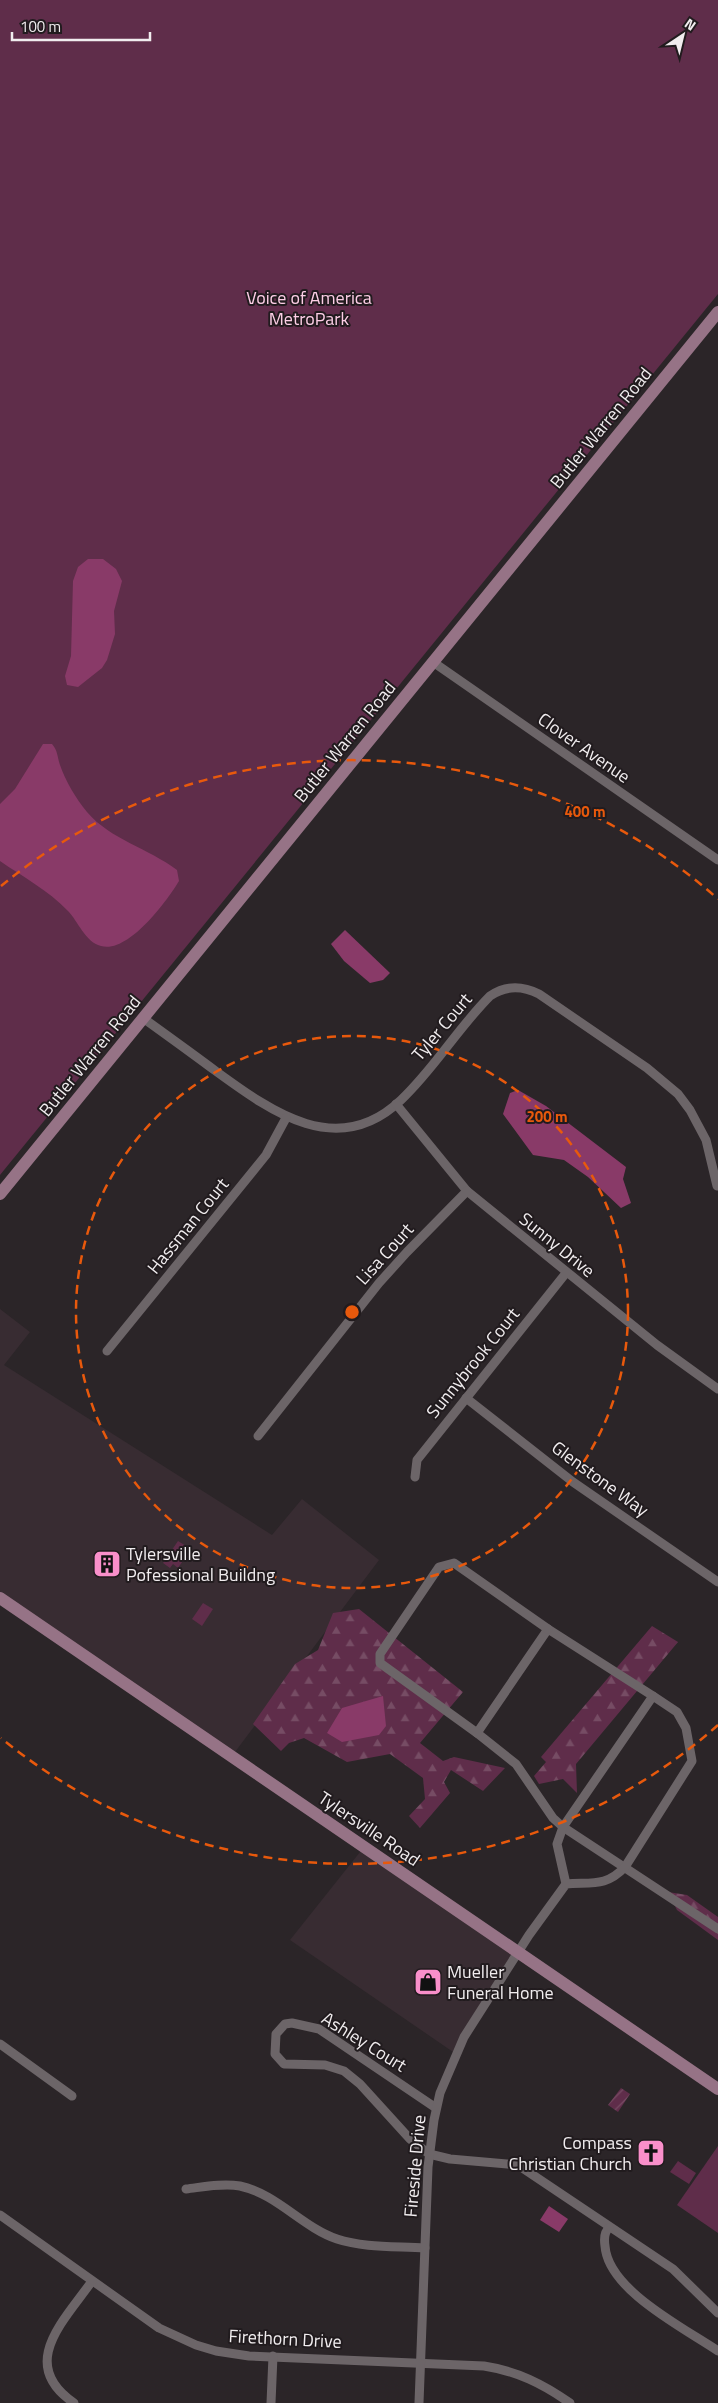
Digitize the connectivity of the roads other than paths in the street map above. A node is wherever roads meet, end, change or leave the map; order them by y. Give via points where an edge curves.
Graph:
1 (718, 312) edge
2 (432, 662) junction
3 (718, 860) edge
4 (143, 1018) junction
5 (396, 1104) junction
6 (286, 1118) junction
7 (717, 1186) edge
8 (467, 1191) junction
9 (0, 1194) edge
10 (566, 1273) junction
11 (107, 1350) dead end
12 (718, 1389) edge
13 (466, 1398) junction
14 (258, 1436) dead end
15 (415, 1477) dead end
16 (718, 1582) edge
17 (0, 1598) edge
18 (548, 1629) junction
19 (652, 1696) junction
20 (477, 1733) junction
21 (563, 1827) junction
22 (625, 1867) junction
23 (566, 1884) junction
24 (718, 1929) edge
25 (519, 1953) junction
26 (0, 2044) edge
27 (718, 2089) edge
28 (72, 2096) dead end
29 (436, 2108) junction
30 (429, 2154) junction
31 (186, 2188) dead end
32 (0, 2215) edge
33 (609, 2228) junction
34 (425, 2248) junction
35 (92, 2281) junction
36 (718, 2313) edge
37 (718, 2351) edge
38 (273, 2356) junction
39 (420, 2363) junction
40 (74, 2403) edge
41 (272, 2403) edge
42 (419, 2403) edge
43 (570, 2403) edge

1 - 2 main road, Butler Warren Road
2 - 3 street, Clover Avenue
2 - 4 main road, Butler Warren Road
4 - 6 street, Tyler Court
4 - 9 main road, Butler Warren Road
5 - 6 street, Tyler Court via 372,1119 345,1127 317,1127
5 - 7 street, Tyler Court via 416,1085 490,996 508,988 527,989 639,1063 678,1094 706,1140
5 - 8 street, Sunny Drive
6 - 11 street, Hassman Court via 266,1155
8 - 10 street, Sunny Drive
8 - 14 street, Lisa Court via 385,1277
10 - 12 street, Sunny Drive
10 - 13 street, Sunnybrook Court
13 - 15 street, Sunnybrook Court via 417,1460
13 - 16 street, Glenstone Way via 573,1482
17 - 25 main road, Tylersville Road
18 - 19 street
18 - 20 street
18 - 20 street via 454,1564 439,1568 380,1654 380,1663
19 - 21 street
19 - 22 street via 677,1712 686,1728 692,1761
20 - 21 street via 516,1764 553,1818
21 - 22 street
21 - 23 street via 557,1844
22 - 23 street via 614,1878 604,1881
22 - 24 street
23 - 25 street, Fireside Drive
25 - 27 main road, Tylersville Road
25 - 29 street, Fireside Drive via 464,2037
26 - 28 street
29 - 30 street, Fireside Drive
29 - 30 street, Ashley Court via 319,2029 292,2023 280,2028 276,2034 274,2047 278,2060 290,2065 325,2065 344,2071 410,2139
30 - 33 street via 518,2166
30 - 34 street, Fireside Drive
31 - 34 street via 241,2187 261,2194 313,2228 338,2240
32 - 35 street, Firethorn Drive
33 - 36 street via 673,2269
33 - 37 street via 604,2240 606,2255 623,2285
34 - 39 street, Fireside Drive
35 - 38 street, Firethorn Drive via 147,2321 177,2338 216,2351
35 - 40 street via 53,2336 46,2355 52,2382
38 - 39 street, Firethorn Drive
38 - 41 street
39 - 42 street, Fireside Drive
39 - 43 street, Firethorn Drive via 477,2365 511,2372 537,2382

